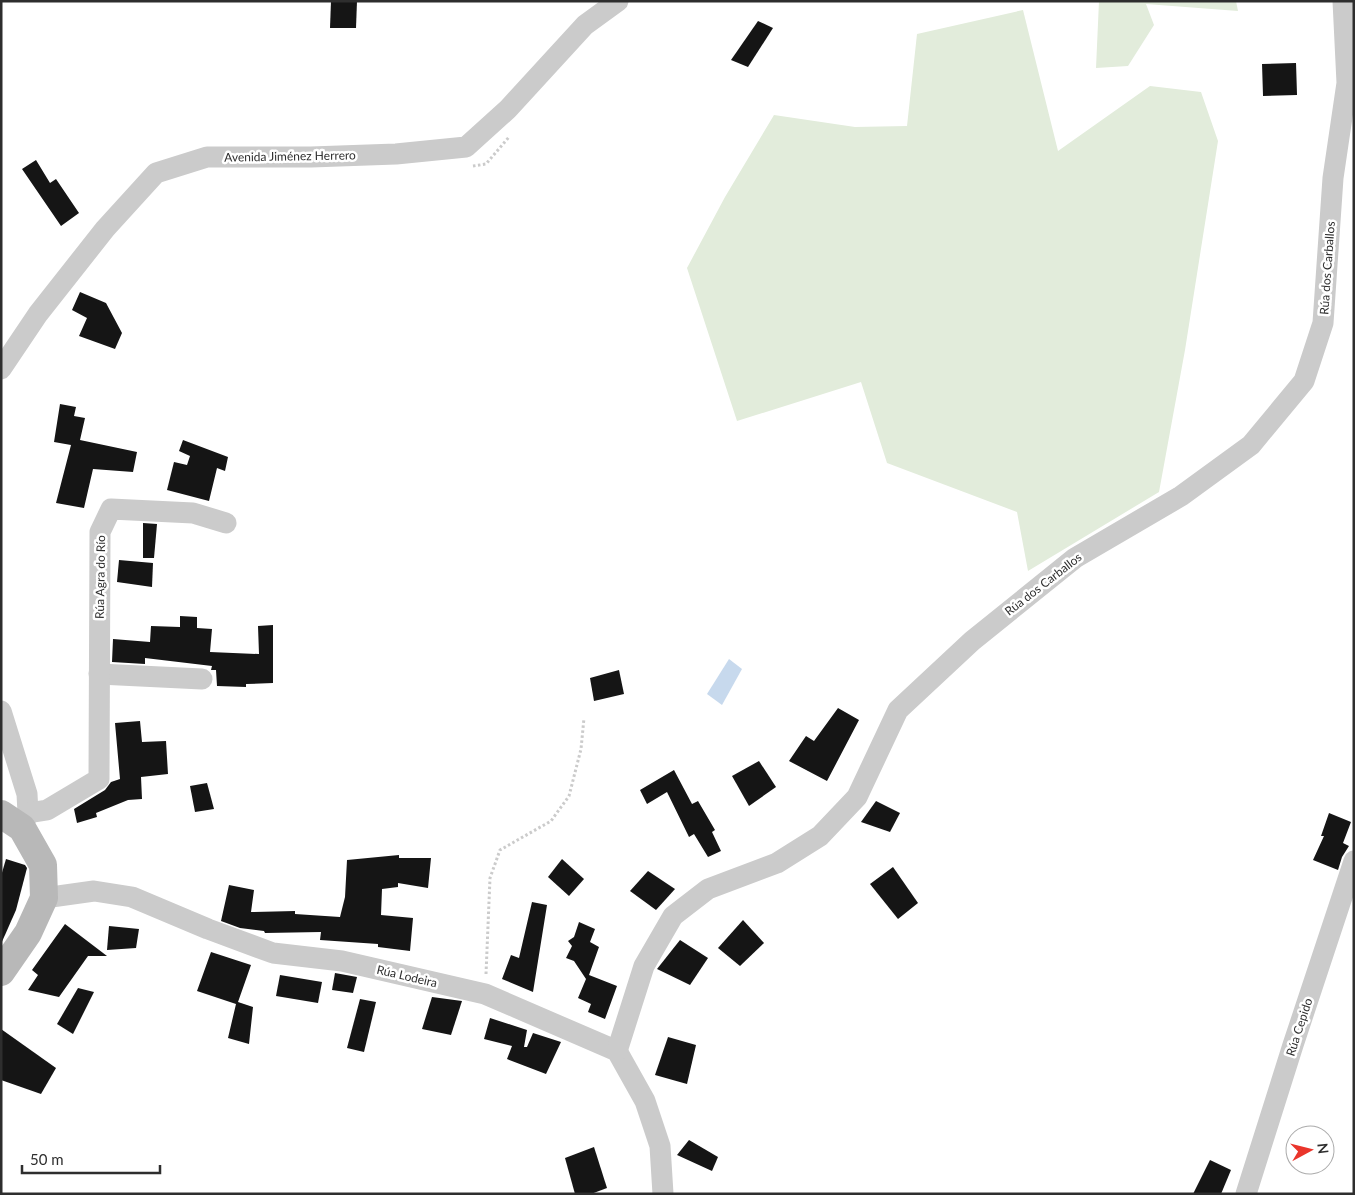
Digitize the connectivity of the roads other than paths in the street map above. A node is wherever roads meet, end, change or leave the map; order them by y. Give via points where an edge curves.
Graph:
1 (618, 1) edge
2 (1343, 1) edge
3 (1, 369) edge
4 (226, 523) dead end
5 (99, 674) junction
6 (202, 679) dead end
7 (1, 711) edge
8 (17, 818) edge
9 (1354, 861) edge
10 (44, 898) junction
11 (1, 972) edge
12 (617, 1051) junction
13 (663, 1194) edge
14 (1246, 1194) edge

1 - 3 street, Avenida Jiménez Herrero via 585,25 508,109 466,147 396,154 207,157 156,173 99,236 38,314
2 - 12 street, Rúa dos Carballos via 1348,83 1332,178 1323,323 1304,381 1251,445 1181,496 1075,558 972,641 898,710 857,797 820,836 777,863 708,889 672,916 644,966
4 - 5 street, Rúa Agra do Río via 193,513 111,509 100,532
5 - 6 street
5 - 8 street, Rúa Agra do Río via 100,779 47,810
7 - 8 street via 26,794
8 - 10 main road via 43,865
9 - 14 street, Rúa Cepido
10 - 11 main road via 28,933
10 - 12 street, Rúa Lodeira via 94,891 132,897 273,953 342,961 485,994
12 - 13 street via 645,1101 660,1146

